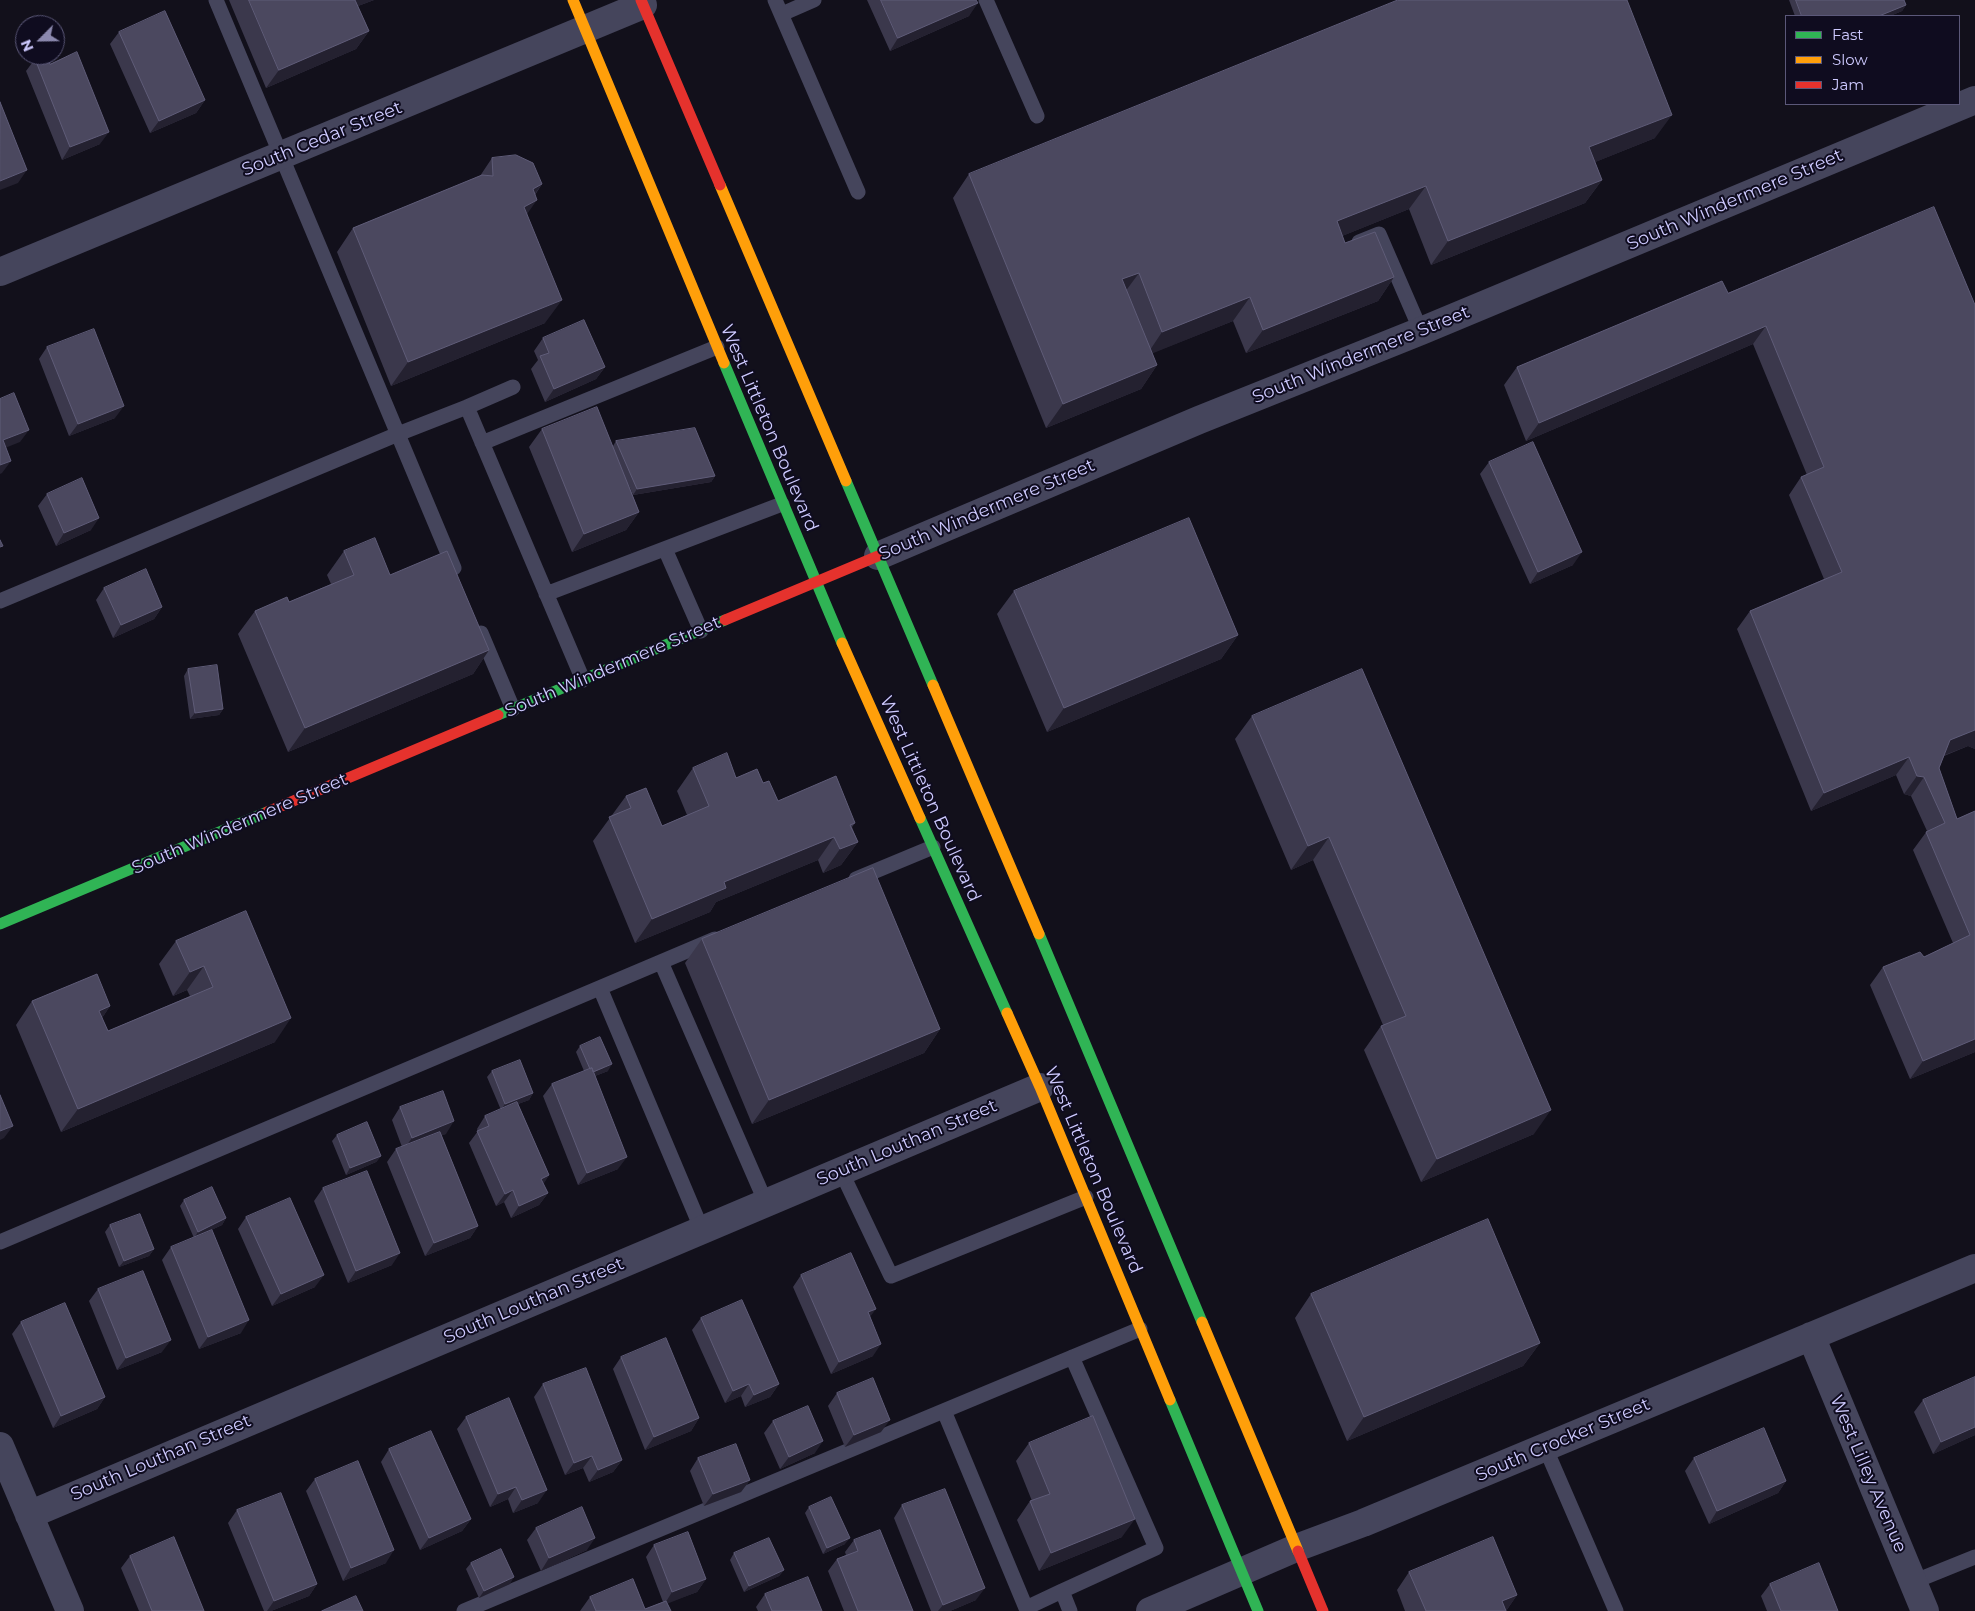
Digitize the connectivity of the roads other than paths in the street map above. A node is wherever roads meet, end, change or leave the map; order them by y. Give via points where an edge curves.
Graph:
1 (216, 0) edge
2 (573, 0) edge
3 (775, 0) edge
4 (814, 0) edge
5 (986, 0) edge
6 (646, 2) edge
7 (782, 14) junction
8 (585, 30) junction
9 (1975, 100) edge
10 (1037, 116) dead end
11 (281, 156) junction
12 (858, 192) dead end
13 (1345, 249) edge
14 (0, 272) edge
15 (1421, 330) junction
16 (717, 347) junction
17 (513, 387) dead end
18 (467, 408) junction
19 (398, 434) junction
20 (482, 443) junction
21 (782, 504) junction
22 (665, 549) junction
23 (878, 556) junction
24 (459, 581) edge
25 (815, 583) junction
26 (546, 594) junction
27 (0, 601) edge
28 (475, 617) edge
29 (700, 631) junction
30 (583, 680) junction
31 (513, 709) junction
32 (933, 847) junction
33 (844, 884) edge
34 (0, 924) edge
35 (725, 934) edge
36 (661, 962) junction
37 (600, 988) junction
38 (1040, 1087) junction
39 (842, 1171) junction
40 (1086, 1197) junction
41 (766, 1202) junction
42 (702, 1230) junction
43 (0, 1242) edge
44 (1975, 1268) edge
45 (1140, 1329) junction
46 (1811, 1336) junction
47 (1072, 1357) junction
48 (944, 1410) junction
49 (0, 1446) edge
50 (1545, 1447) junction
51 (29, 1514) junction
52 (1296, 1548) junction
53 (1975, 1557) edge
54 (1241, 1572) junction
55 (1913, 1582) junction
56 (1062, 1592) junction
57 (70, 1611) edge
58 (464, 1611) edge
59 (1070, 1611) edge
60 (1150, 1611) edge
61 (1258, 1611) edge
62 (1323, 1611) edge
63 (1616, 1611) edge
64 (1925, 1611) edge

1 - 11 lane
2 - 8 main road, West Littleton Boulevard
3 - 7 lane
4 - 7 lane
5 - 10 lane
6 - 8 street, South Cedar Street
6 - 23 main road
7 - 12 lane
8 - 11 street, South Cedar Street
8 - 16 main road, West Littleton Boulevard
9 - 15 street, South Windermere Street
11 - 14 street, South Cedar Street
11 - 19 lane
13 - 15 lane via 1379,234
15 - 23 street, South Windermere Street
16 - 20 lane
16 - 21 main road, West Littleton Boulevard
17 - 18 lane
18 - 19 lane
18 - 20 lane
19 - 24 lane
19 - 27 lane
20 - 26 lane
21 - 22 lane
21 - 25 main road, West Littleton Boulevard
22 - 26 lane
22 - 29 lane
23 - 25 main road, South Windermere Street
23 - 52 main road
25 - 29 main road, South Windermere Street
25 - 32 main road, West Littleton Boulevard
26 - 30 lane
28 - 31 lane
29 - 30 main road, South Windermere Street
30 - 31 main road, South Windermere Street
31 - 34 main road, South Windermere Street
32 - 33 lane
32 - 38 main road, West Littleton Boulevard
35 - 36 lane
36 - 37 lane
36 - 41 lane
37 - 42 lane
37 - 43 lane
38 - 39 street, South Louthan Street
38 - 40 main road, West Littleton Boulevard
39 - 40 lane via 891,1276
39 - 41 street, South Louthan Street
40 - 45 main road, West Littleton Boulevard
41 - 42 street, South Louthan Street
42 - 51 street, South Louthan Street
44 - 46 street, South Crocker Street
45 - 47 lane
45 - 54 main road, West Littleton Boulevard
46 - 50 street, South Crocker Street
46 - 55 street, West Lilley Avenue
47 - 48 lane
47 - 56 lane via 1156,1548
48 - 56 lane via 1026,1608
48 - 58 lane
49 - 51 street
50 - 52 street, South Crocker Street
50 - 63 lane
51 - 57 street
52 - 54 street, South Crocker Street
52 - 62 main road
53 - 55 lane
54 - 60 street, South Crocker Street
54 - 61 main road, West Littleton Boulevard
55 - 64 street, West Lilley Avenue
56 - 59 lane

